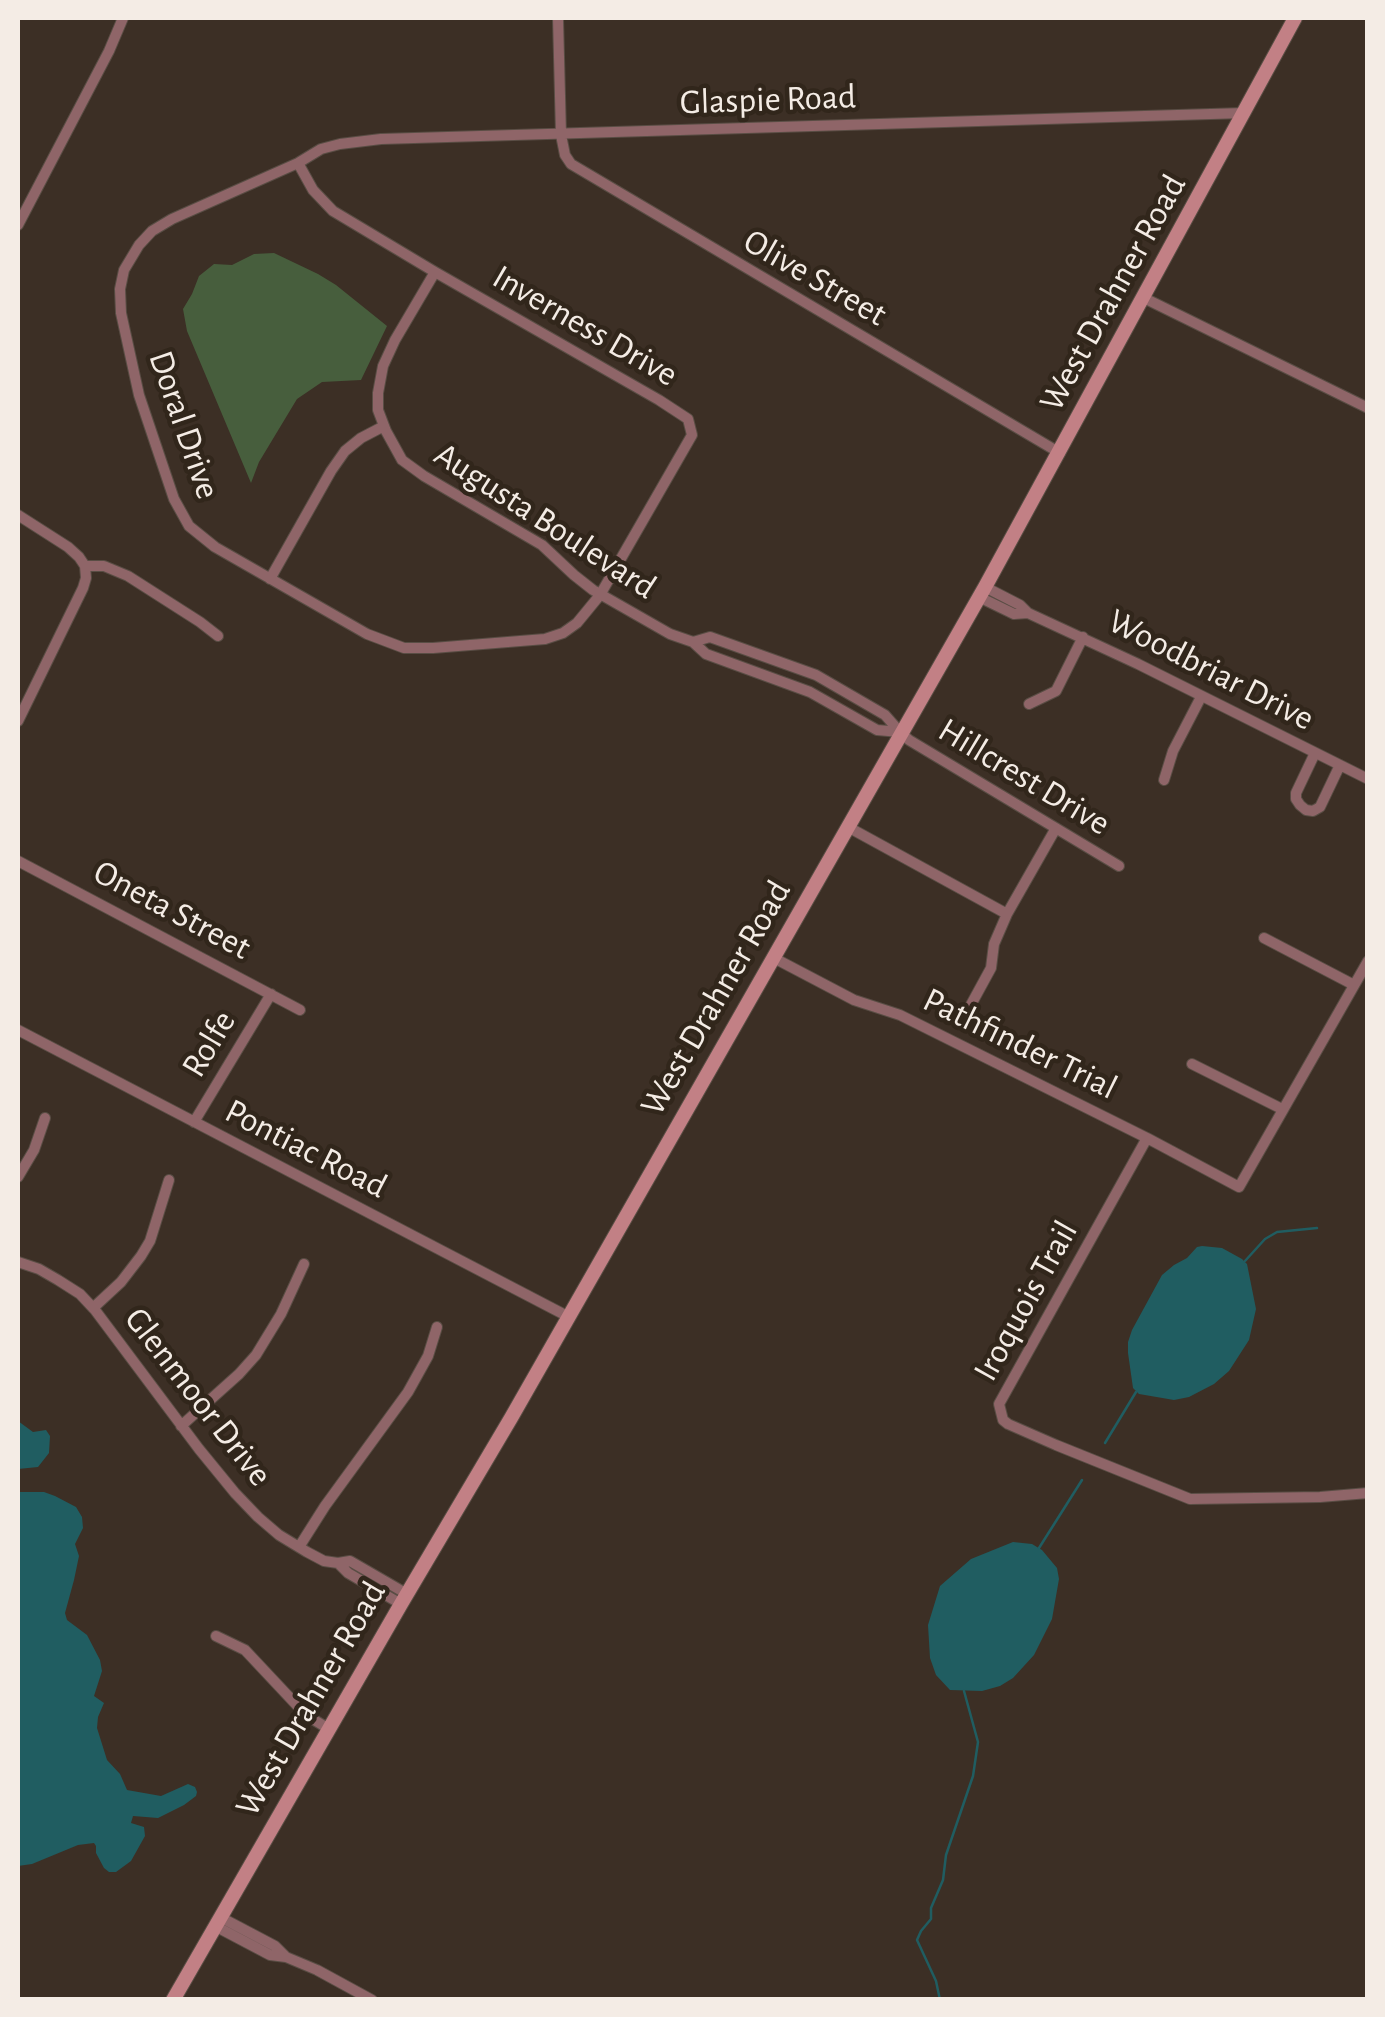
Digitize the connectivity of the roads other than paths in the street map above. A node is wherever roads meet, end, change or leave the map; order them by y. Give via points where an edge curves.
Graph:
1 (124, 18) edge
2 (558, 18) edge
3 (1295, 18) edge
4 (1244, 113) junction
5 (561, 135) junction
6 (298, 162) junction
7 (18, 224) edge
8 (435, 272) junction
9 (1144, 298) junction
10 (1368, 408) edge
11 (384, 426) junction
12 (1060, 452) junction
13 (18, 515) edge
14 (85, 566) junction
15 (270, 578) junction
16 (982, 592) junction
17 (600, 595) junction
18 (218, 636) dead end
19 (1083, 638) junction
20 (692, 642) junction
21 (828, 682) junction
22 (1201, 696) junction
23 (819, 697) junction
24 (1029, 704) dead end
25 (18, 721) edge
26 (901, 733) junction
27 (1315, 753) junction
28 (1340, 765) junction
29 (1368, 779) edge
30 (1164, 780) dead end
31 (848, 827) junction
32 (1056, 828) junction
33 (18, 861) edge
34 (1119, 866) dead end
35 (1006, 914) junction
36 (1264, 938) dead end
37 (774, 958) junction
38 (1368, 961) edge
39 (1354, 984) junction
40 (271, 994) junction
41 (300, 1010) dead end
42 (967, 1012) dead end
43 (18, 1030) edge
44 (1192, 1064) dead end
45 (1282, 1109) junction
46 (45, 1118) dead end
47 (194, 1122) junction
48 (1147, 1138) junction
49 (18, 1176) edge
50 (169, 1180) dead end
51 (18, 1262) edge
52 (304, 1264) dead end
53 (94, 1308) junction
54 (569, 1317) junction
55 (438, 1326) dead end
56 (181, 1426) junction
57 (1368, 1493) edge
58 (299, 1547) junction
59 (404, 1599) junction
60 (216, 1636) dead end
61 (329, 1730) junction
62 (218, 1921) junction
63 (173, 2000) edge
64 (372, 2000) edge

1 - 7 street
2 - 5 street
3 - 4 street, West Drahner Road
4 - 5 street, Glaspie Road
4 - 9 street, West Drahner Road
5 - 6 street, Glaspie Road via 368,141 340,144
5 - 12 street, Olive Street via 565,155 584,174
6 - 8 street, Inverness Drive via 312,190 333,210
6 - 15 street, Doral Drive via 152,231 129,259 120,289 139,395 174,499 204,539
8 - 11 street via 384,366 378,393
8 - 17 street, Inverness Drive via 688,420 692,435
9 - 10 street
9 - 12 street, West Drahner Road
11 - 15 street via 345,451 330,470
11 - 17 street, Augusta Boulevard via 402,460 542,545
12 - 16 street, West Drahner Road
13 - 14 street via 68,546
14 - 18 street via 128,576
14 - 25 street via 84,588
15 - 17 street, Doral Drive via 366,634 404,648 544,639 577,623
16 - 19 street, Woodbriar Drive
16 - 26 street, West Drahner Road
17 - 20 street, Augusta Boulevard
19 - 22 street, Woodbriar Drive
19 - 24 street via 1056,692
20 - 21 street, Augusta Boulevard via 710,638
20 - 23 street, Augusta Boulevard via 706,654
21 - 23 street
21 - 26 street, Augusta Boulevard via 885,715
22 - 27 street, Woodbriar Drive
22 - 30 street
23 - 26 street, Augusta Boulevard via 877,730
26 - 31 street, West Drahner Road
26 - 32 street, Hillcrest Drive
27 - 28 street, Woodbriar Drive
27 - 28 street via 1296,793 1306,810 1320,808
28 - 29 street, Woodbriar Drive
31 - 35 street
31 - 37 street, West Drahner Road
32 - 34 street, Hillcrest Drive
32 - 35 street
33 - 40 street, Oneta Street
35 - 42 street via 991,968
36 - 39 street
37 - 48 street, Pathfinder Trial
37 - 54 street, West Drahner Road
38 - 39 street
39 - 45 street
40 - 41 street, Oneta Street
40 - 47 street, Rolfe
43 - 47 street, Pontiac Road
44 - 45 street
45 - 48 street, Pathfinder Trial via 1238,1187
46 - 49 street
47 - 54 street, Pontiac Road
48 - 57 street, Iroquois Trail via 998,1404 1003,1420 1190,1499
50 - 53 street via 150,1241
51 - 53 street, Glenmoor Drive via 58,1280
52 - 56 street via 256,1355
53 - 56 street, Glenmoor Drive
54 - 59 street, West Drahner Road
55 - 58 street via 408,1392
56 - 58 street, Glenmoor Drive via 235,1494
58 - 59 street, Glenmoor Drive via 324,1560 350,1561
59 - 61 street, West Drahner Road
60 - 61 street via 245,1650 306,1716
61 - 62 street, West Drahner Road
62 - 63 street, West Drahner Road
62 - 64 street

